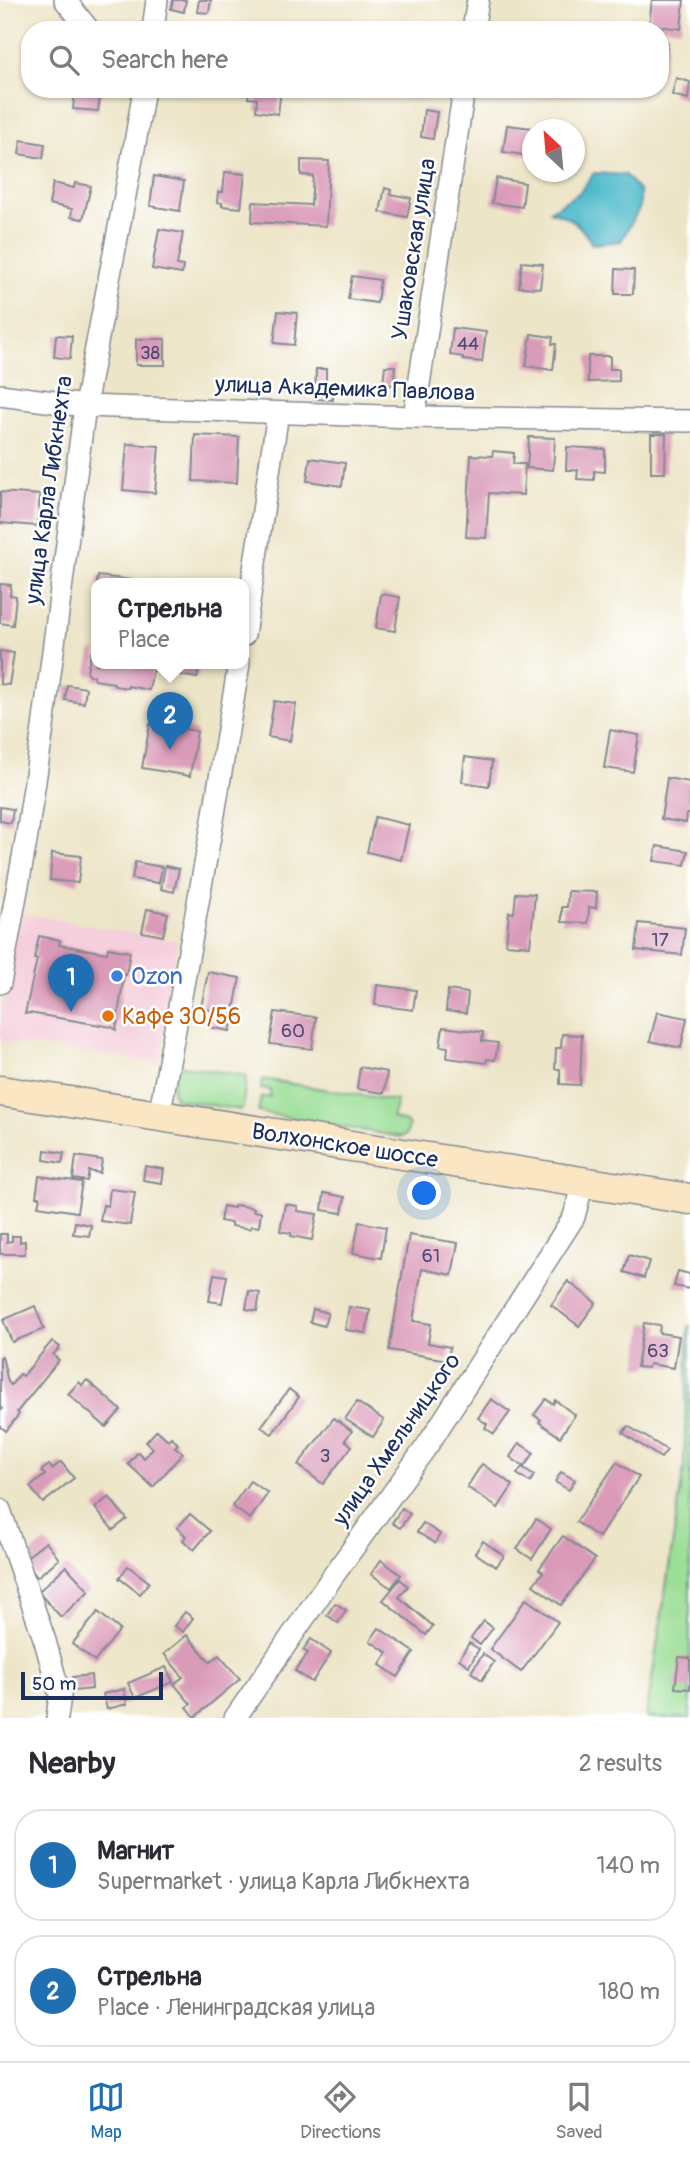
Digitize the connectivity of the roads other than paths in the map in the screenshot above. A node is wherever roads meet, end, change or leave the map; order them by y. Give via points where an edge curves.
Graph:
1 (65, 0) edge
2 (157, 0) edge
3 (478, 0) edge
4 (82, 21) edge
5 (154, 21) edge
6 (474, 21) edge
7 (140, 98) edge
8 (463, 98) edge
9 (0, 395) edge
10 (85, 406) junction
11 (278, 413) junction
12 (414, 417) junction
13 (690, 421) edge
14 (249, 597) edge
15 (238, 669) edge
16 (0, 983) edge
17 (0, 1091) edge
18 (159, 1117) junction
19 (583, 1182) junction
20 (690, 1197) edge
21 (0, 1510) edge
22 (58, 1718) edge
23 (235, 1718) edge

1 - 4 street
2 - 5 street
3 - 6 street
7 - 10 street, улица Карла Либкнехта
8 - 12 street, Ушаковская улица
9 - 10 street, улица Академика Павлова
10 - 11 street, улица Академика Павлова
10 - 16 street, улица Карла Либкнехта via 43,728
11 - 12 street, улица Академика Павлова
11 - 14 street
12 - 13 street, улица Академика Павлова
15 - 18 street
17 - 18 main road, Волхонское шоссе
18 - 19 main road, Волхонское шоссе
19 - 20 main road, Волхонское шоссе
19 - 23 street, улица Хмельницкого via 574,1217 429,1443
21 - 22 street via 45,1641 60,1695

